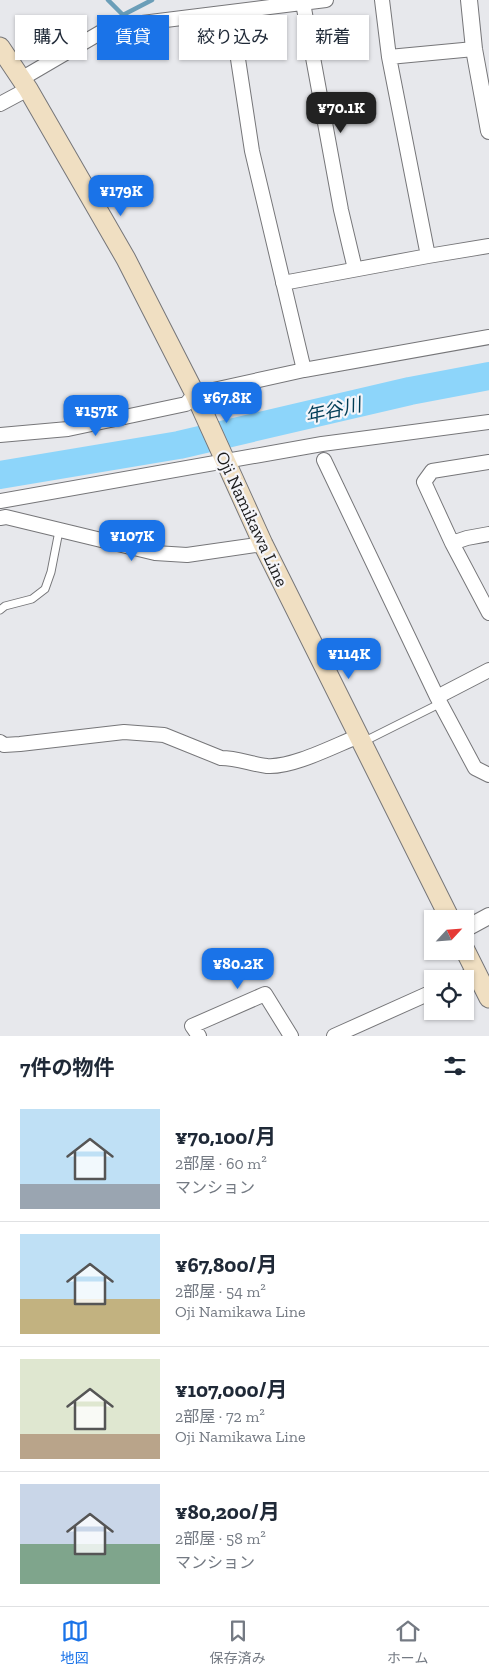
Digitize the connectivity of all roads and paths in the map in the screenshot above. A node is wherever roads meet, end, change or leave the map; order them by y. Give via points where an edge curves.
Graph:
1 (326, 0) edge
2 (382, 0) edge
3 (469, 0) edge
4 (303, 3) junction
5 (231, 13) junction
6 (0, 47) edge
7 (474, 50) junction
8 (389, 57) junction
9 (25, 84) junction
10 (0, 104) edge
11 (489, 131) edge
12 (489, 246) edge
13 (428, 256) junction
14 (354, 269) junction
15 (283, 283) junction
16 (489, 337) edge
17 (304, 370) junction
18 (198, 401) junction
19 (489, 422) edge
20 (0, 435) edge
21 (223, 458) junction
22 (324, 460) dead end
23 (489, 462) edge
24 (0, 501) edge
25 (0, 518) edge
26 (59, 531) junction
27 (489, 534) edge
28 (452, 543) junction
29 (263, 544) junction
30 (0, 610) edge
31 (489, 613) edge
32 (489, 670) edge
33 (439, 700) junction
34 (360, 739) junction
35 (0, 742) edge
36 (489, 774) edge
37 (446, 910) edge
38 (489, 916) edge
39 (474, 924) edge
40 (474, 982) edge
41 (424, 996) edge
42 (489, 998) edge
43 (199, 1036) edge
44 (290, 1036) edge
45 (334, 1036) edge

1 - 4 street
2 - 8 street
3 - 7 street
4 - 5 street
4 - 14 street
5 - 9 street via 110,27
5 - 15 street via 252,151
6 - 9 main road, Oji Namikawa Line
7 - 8 street
7 - 11 street
8 - 13 street
9 - 10 street
9 - 18 main road, Oji Namikawa Line via 126,259
12 - 13 street
13 - 14 street
14 - 15 street
15 - 17 street
16 - 17 street
17 - 18 street
18 - 20 street via 68,429
18 - 21 main road, Oji Namikawa Line
19 - 21 street
21 - 24 street
21 - 29 main road, Oji Namikawa Line
22 - 33 street
23 - 28 street via 432,471 424,482
25 - 26 street
26 - 29 street via 155,553 188,555
26 - 30 lane via 45,588 32,599
27 - 28 street
28 - 31 street
29 - 34 main road, Oji Namikawa Line
32 - 33 street
33 - 34 lane
33 - 36 street via 475,768
34 - 35 street via 287,764 267,766 221,758 156,734 124,732 20,744 4,745
34 - 37 main road, Oji Namikawa Line
38 - 39 street
40 - 42 main road
41 - 45 street
43 - 44 street via 192,1026 265,994

